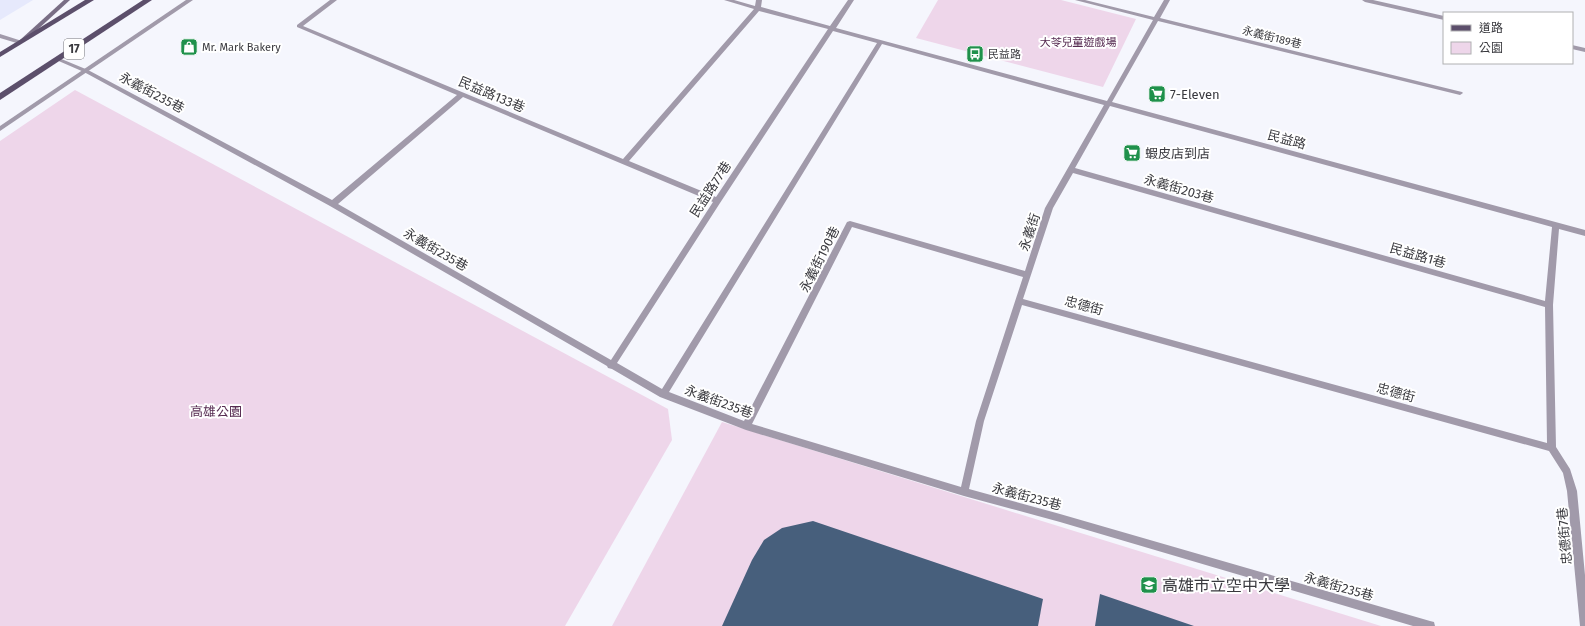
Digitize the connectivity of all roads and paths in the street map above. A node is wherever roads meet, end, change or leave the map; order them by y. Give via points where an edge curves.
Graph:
1 (67, 0) edge
2 (90, 0) edge
3 (148, 0) edge
4 (190, 0) edge
5 (334, 0) edge
6 (727, 0) edge
7 (759, 0) edge
8 (851, 0) edge
9 (1078, 0) edge
10 (1167, 0) edge
11 (1365, 0) edge
12 (758, 8) junction
13 (1443, 18) edge
14 (1157, 19) junction
15 (833, 28) junction
16 (0, 36) edge
17 (881, 41) junction
18 (20, 42) junction
19 (1573, 47) edge
20 (1585, 50) edge
21 (0, 55) edge
22 (57, 60) junction
23 (86, 71) junction
24 (1460, 93) dead end
25 (462, 94) junction
26 (0, 97) edge
27 (1108, 103) junction
28 (0, 129) edge
29 (624, 162) junction
30 (1072, 170) junction
31 (717, 201) junction
32 (333, 204) junction
33 (1556, 225) junction
34 (1280, 229) joint
35 (1585, 233) edge
36 (1027, 275) junction
37 (1018, 301) junction
38 (1549, 305) junction
39 (611, 366) junction
40 (662, 394) junction
41 (746, 426) junction
42 (1552, 448) junction
43 (964, 492) junction
44 (1430, 626) edge
45 (1585, 626) edge

1 - 18 street
2 - 18 main road
3 - 22 main road, 17
4 - 23 street
5 - 25 street, 民益路133巷 via 299,26
6 - 12 street, 民益路
7 - 12 street
8 - 15 street, 民益路77巷
9 - 14 street, 永義街189巷
10 - 14 street, 永義街
11 - 13 street
12 - 15 street, 民益路
12 - 29 street
14 - 24 street, 永義街189巷
14 - 27 street, 永義街
15 - 17 street, 民益路
15 - 31 street, 民益路77巷
16 - 18 street
17 - 27 street, 民益路
17 - 40 street
18 - 21 main road
19 - 20 street
22 - 23 street, 永義街235巷
22 - 26 main road, 17
23 - 28 street
23 - 32 street, 永義街235巷
25 - 29 street, 民益路133巷
25 - 32 street
27 - 30 street, 永義街
27 - 33 street, 民益路
29 - 31 street, 民益路133巷
30 - 34 street, 永義街203巷
30 - 36 street, 永義街 via 1049,208
31 - 39 street, 民益路77巷
32 - 39 street, 永義街235巷
33 - 35 street, 民益路
33 - 38 street
34 - 38 street, 民益路1巷
36 - 37 street, 永義街
36 - 41 street, 永義街190巷 via 850,224
37 - 42 street, 忠德街
37 - 43 street, 永義街 via 980,421
38 - 42 street
39 - 40 street, 永義街235巷
40 - 41 street, 永義街235巷
41 - 43 street, 永義街235巷
42 - 45 street, 忠德街7巷 via 1567,472 1572,491
43 - 44 street, 永義街235巷

